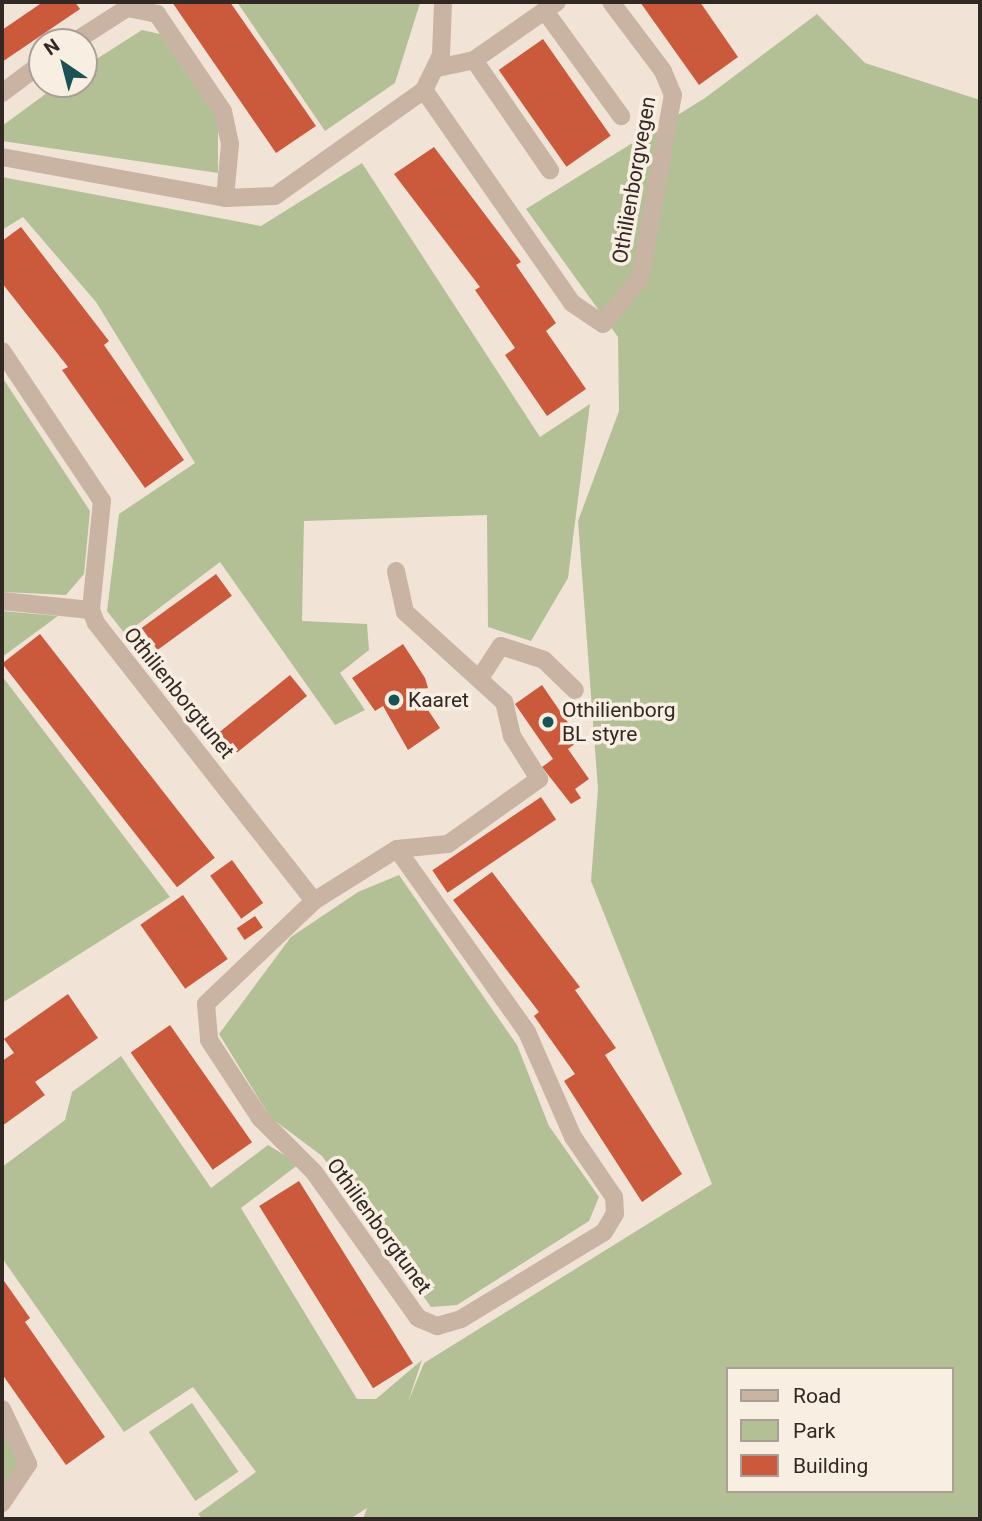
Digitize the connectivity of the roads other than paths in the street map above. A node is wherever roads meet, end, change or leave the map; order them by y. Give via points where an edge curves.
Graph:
1 (443, 2) edge
2 (611, 2) edge
3 (551, 6) edge
4 (96, 28) edge
5 (474, 60) junction
6 (437, 68) junction
7 (28, 74) edge
8 (424, 90) junction
9 (2, 93) edge
10 (621, 116) dead end
11 (2, 157) edge
12 (550, 170) dead end
13 (225, 198) junction
14 (2, 351) edge
15 (396, 571) dead end
16 (2, 601) edge
17 (91, 610) junction
18 (480, 678) junction
19 (575, 690) dead end
20 (397, 849) junction
21 (314, 901) junction
22 (2, 1409) edge
23 (2, 1503) edge

1 - 6 street
2 - 8 street, Othilienborgvegen via 663,71 673,107 640,278 603,324 591,322 572,303
3 - 5 street
3 - 10 street
4 - 13 street via 127,8 157,14 223,111 230,144
5 - 6 street
5 - 12 street
6 - 8 street
7 - 9 street
8 - 13 street via 289,190 261,199
11 - 13 street
14 - 17 street via 102,501
15 - 18 street via 405,612
16 - 17 street
17 - 21 street, Othilienborgtunet via 104,635
18 - 19 street via 501,646 544,660
18 - 20 street via 504,702 512,736 539,779 448,844
20 - 21 street, Othilienborgtunet
20 - 21 street, Othilienborgtunet via 527,1032 573,1137 614,1196 615,1214 604,1232 461,1319 437,1326 418,1318 314,1172 260,1118 209,1040 206,1004
22 - 23 street via 27,1451 28,1464

